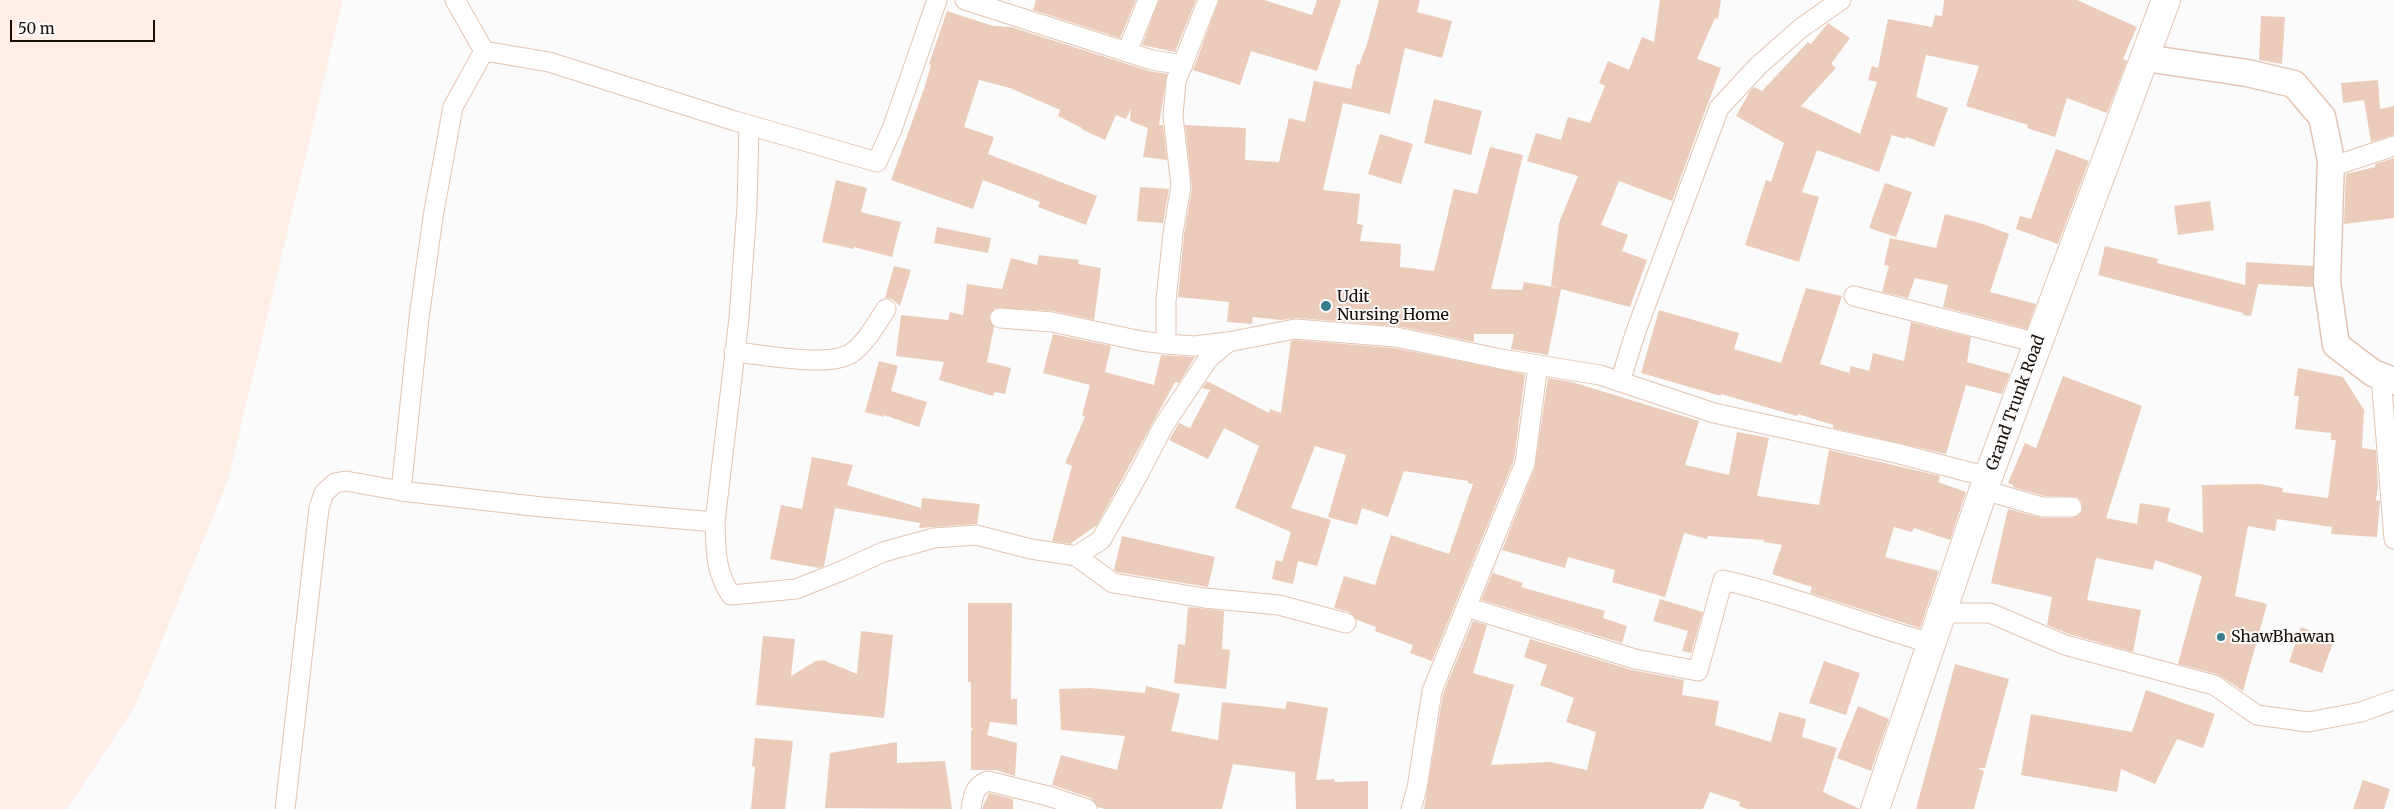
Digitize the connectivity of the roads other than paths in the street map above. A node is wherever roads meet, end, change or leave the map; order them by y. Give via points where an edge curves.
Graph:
1 (454, 0) edge
2 (937, 0) edge
3 (965, 0) edge
4 (1148, 0) edge
5 (1208, 0) edge
6 (1841, 0) edge
7 (2166, 0) edge
8 (484, 51) junction
9 (1127, 52) junction
10 (2145, 58) junction
11 (1183, 65) junction
12 (749, 125) junction
13 (2394, 146) edge
14 (2331, 167) junction
15 (1854, 296) dead end
16 (886, 309) dead end
17 (1000, 318) dead end
18 (1228, 342) junction
19 (2038, 343) junction
20 (1166, 344) junction
21 (734, 352) junction
22 (1538, 365) junction
23 (2388, 378) edge
24 (1620, 382) junction
25 (1986, 483) junction
26 (401, 491) junction
27 (2072, 507) dead end
28 (715, 522) junction
29 (2394, 539) edge
30 (1076, 556) junction
31 (1466, 607) junction
32 (1941, 612) junction
33 (1346, 623) dead end
34 (1931, 643) junction
35 (2394, 700) edge
36 (284, 809) edge
37 (971, 809) edge
38 (1087, 809) edge
39 (1412, 809) edge
40 (1875, 809) edge

1 - 8 street
2 - 12 street via 892,129 877,162
3 - 9 street
4 - 9 street
5 - 11 street
6 - 24 street via 1801,28 1719,108
7 - 10 main road, Grand Trunk Road
8 - 12 street via 549,62
8 - 26 street via 453,107 432,217 418,318
9 - 11 street
10 - 14 street via 2247,73 2294,84 2322,117
10 - 19 main road, Grand Trunk Road
11 - 20 street via 1176,81 1173,116 1181,186 1166,301
12 - 21 street via 747,207
13 - 14 street
14 - 23 street via 2327,282 2336,345 2373,374
15 - 19 street
16 - 21 street via 852,353 828,360
17 - 20 street via 1052,322
18 - 20 street via 1194,346
18 - 22 street via 1295,329 1396,336
18 - 30 street via 1208,359 1164,425 1100,540
19 - 25 main road, Grand Trunk Road
21 - 28 street
22 - 24 street via 1600,375
22 - 31 street via 1525,463
23 - 29 street
24 - 25 street via 1714,413 1896,453
25 - 27 street via 2042,507
25 - 32 main road, Grand Trunk Road
26 - 28 street
26 - 36 street via 346,481 335,483 324,493 319,508
28 - 30 street via 721,580 731,596 796,589 883,552 934,538 976,534 1031,549
30 - 33 street via 1113,583 1279,606
31 - 34 street via 1635,659 1698,671 1723,580
31 - 39 street via 1432,692
32 - 34 main road, Grand Trunk Road
32 - 35 street via 1990,613 2065,645 2214,685 2257,715 2308,722 2361,712
34 - 40 main road, Grand Trunk Road
37 - 38 street via 974,792 979,784 988,781

